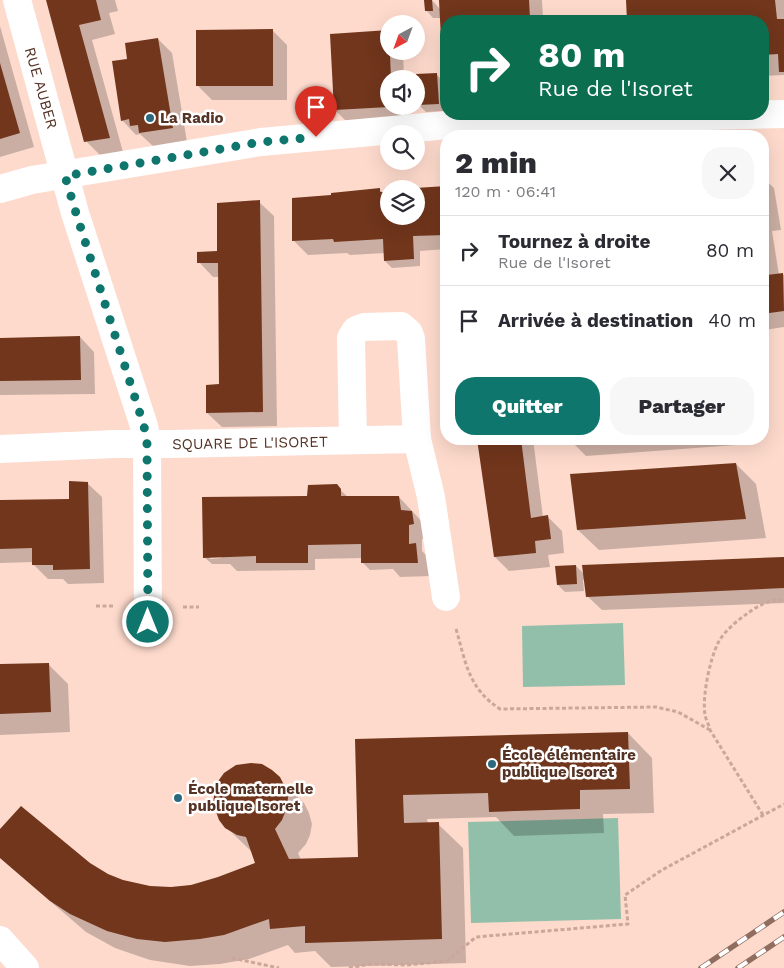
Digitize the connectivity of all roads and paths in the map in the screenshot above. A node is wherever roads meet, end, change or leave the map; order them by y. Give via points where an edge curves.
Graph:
1 (17, 0) edge
2 (769, 114) edge
3 (784, 114) edge
4 (557, 120) edge
5 (65, 176) junction
6 (0, 189) edge
7 (418, 439) junction
8 (353, 440) junction
9 (147, 444) junction
10 (0, 449) edge
11 (446, 598) joint
12 (784, 600) edge
13 (148, 622) dead end
14 (710, 730) junction
15 (784, 804) edge
16 (763, 815) junction
17 (0, 940) edge
18 (232, 958) dead end
19 (25, 968) edge
20 (279, 968) edge
21 (349, 968) edge

1 - 5 street, RUE AUBER
2 - 3 street
4 - 5 street via 481,122 261,142
5 - 6 street via 32,180
5 - 9 street
7 - 8 street, SQUARE DE L'ISORET
7 - 8 street via 411,339 405,329 395,325 359,328 351,338
7 - 11 street via 431,497
8 - 9 street, SQUARE DE L'ISORET
9 - 10 street, SQUARE DE L'ISORET
9 - 13 street
11 - 14 path via 471,679 479,691 500,709 656,707 678,712
12 - 14 path via 775,599 758,606 739,619 719,642 710,667 706,694 705,714
14 - 16 path
15 - 16 path
16 - 21 path via 662,870 625,895 628,924 476,937 447,960
17 - 19 street
18 - 20 path

